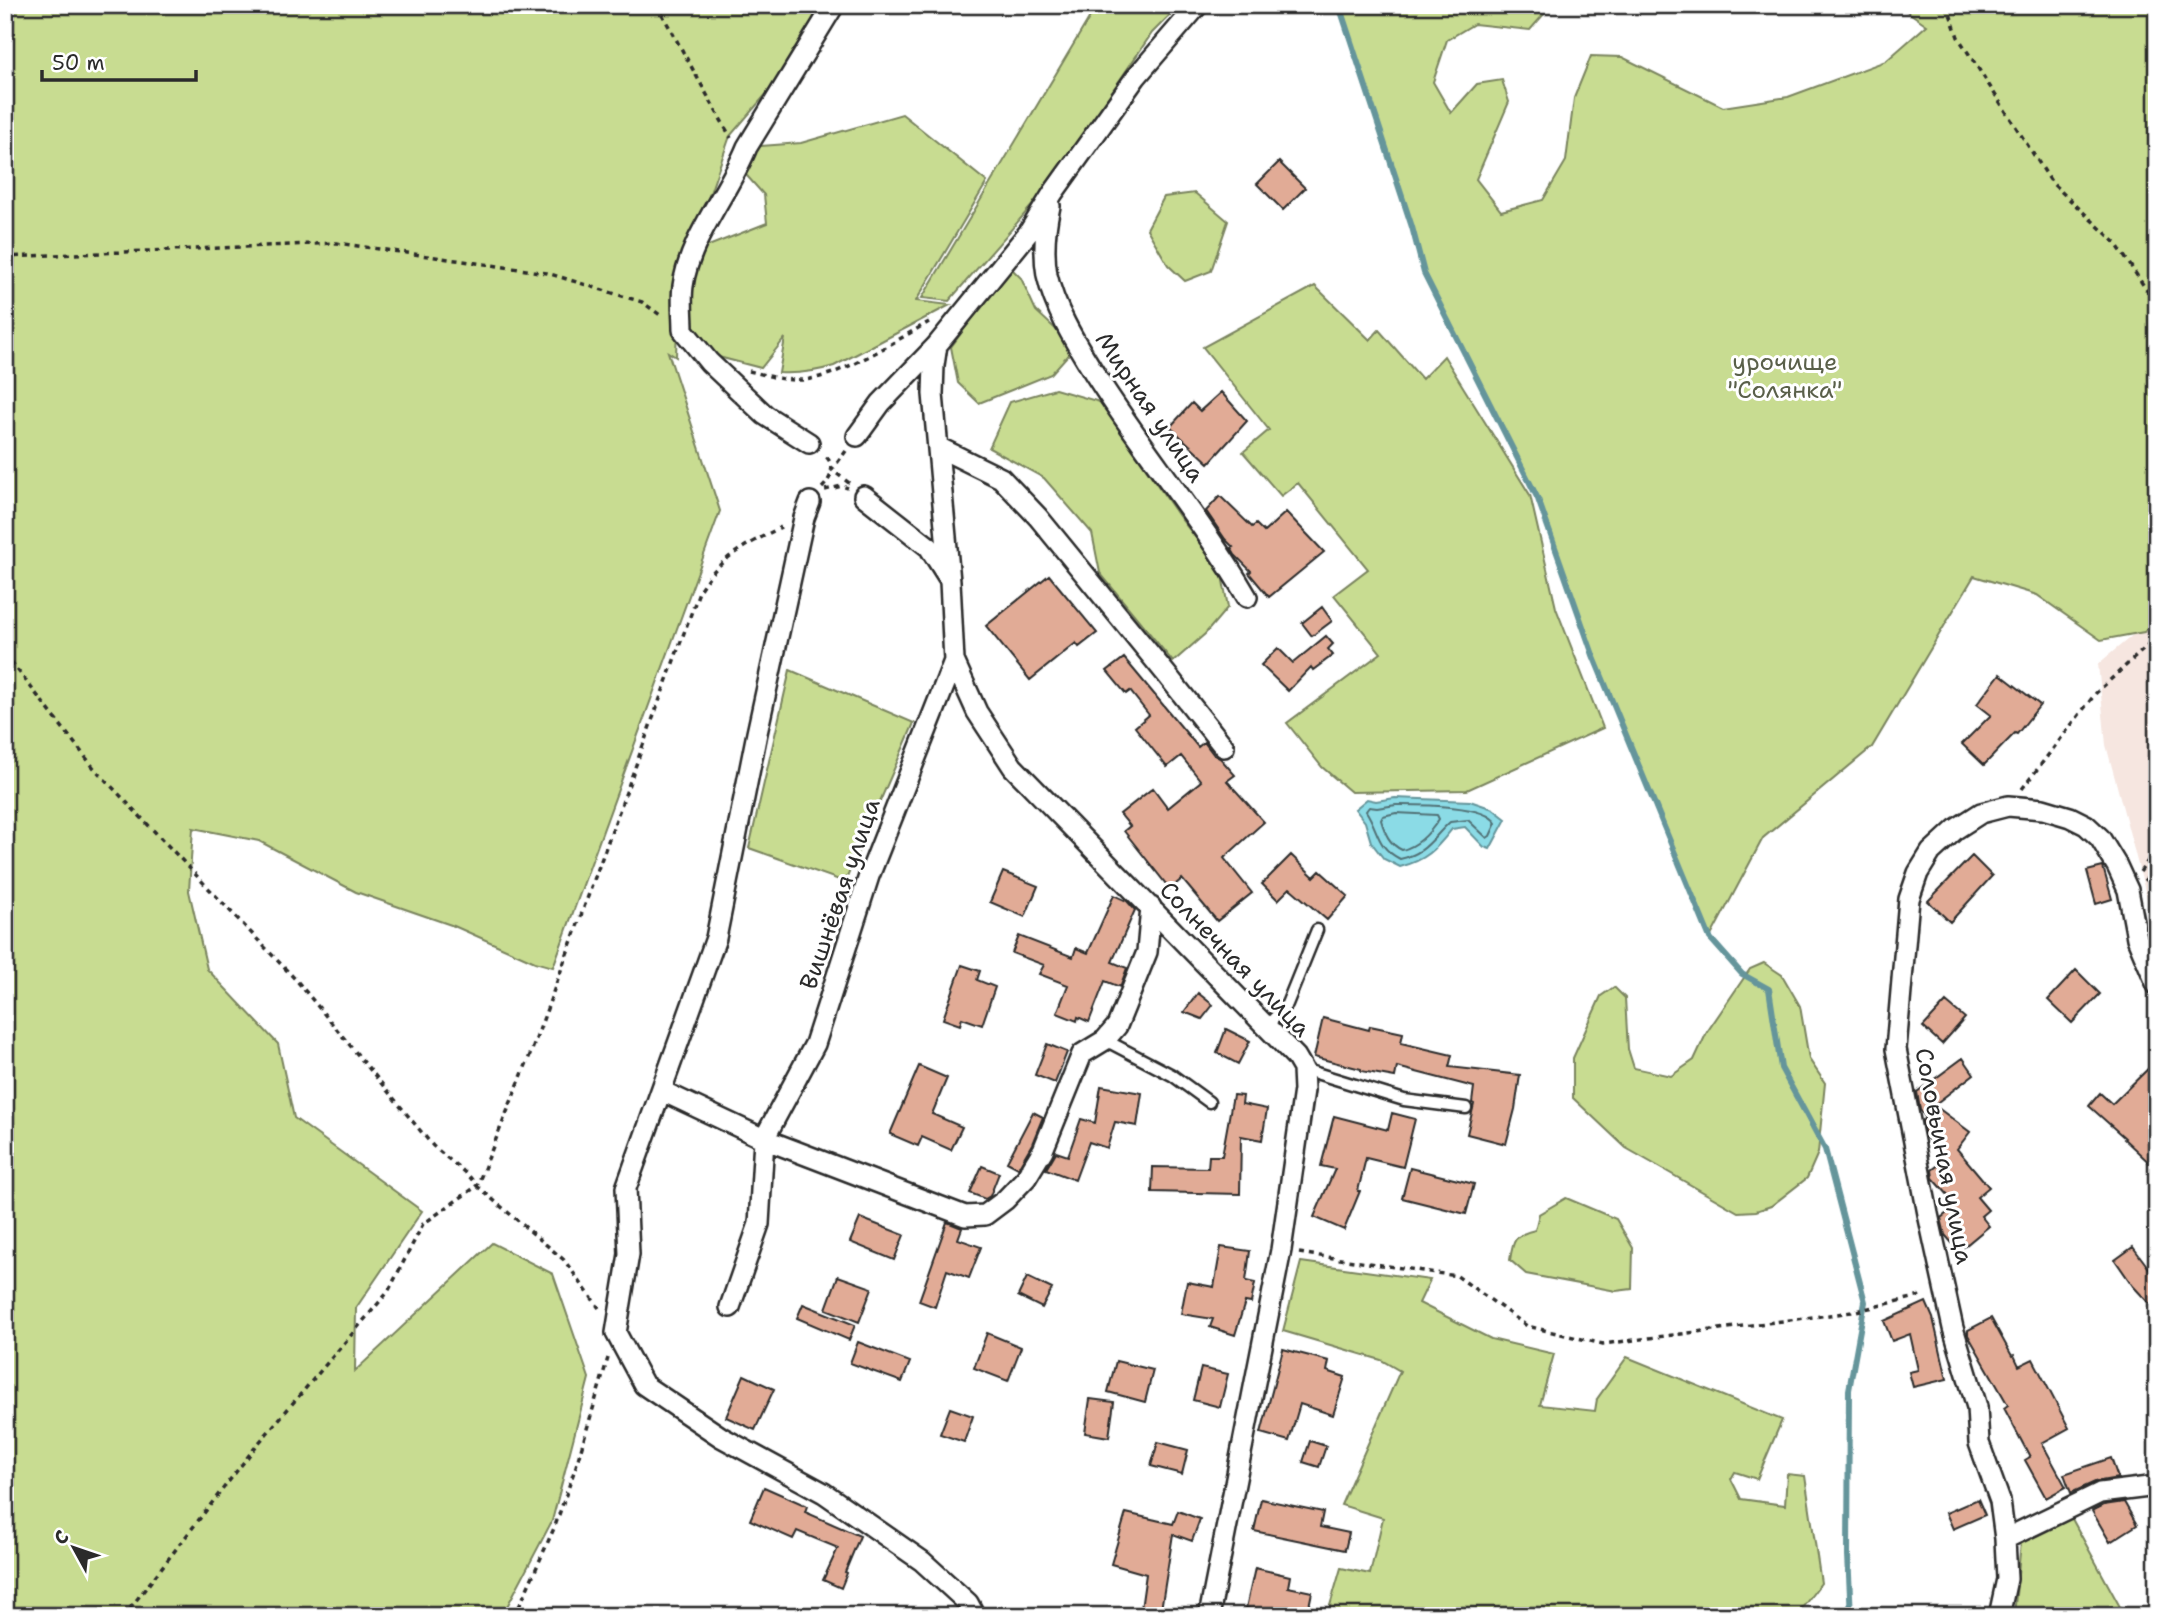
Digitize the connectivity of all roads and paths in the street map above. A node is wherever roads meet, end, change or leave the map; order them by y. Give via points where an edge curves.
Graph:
1 (657, 5) edge
2 (834, 5) edge
3 (1198, 5) edge
4 (1947, 5) edge
5 (739, 167) junction
6 (1053, 192) junction
7 (5, 257) edge
8 (2157, 306) edge
9 (930, 321) dead end
10 (683, 330) junction
11 (937, 345) junction
12 (746, 371) dead end
13 (857, 436) junction
14 (809, 443) junction
15 (940, 448) junction
16 (832, 470) junction
17 (864, 496) junction
18 (810, 502) junction
19 (950, 581) junction
20 (1247, 597) dead end
21 (2157, 637) edge
22 (5, 654) edge
23 (954, 662) junction
24 (1224, 747) dead end
25 (2008, 806) junction
26 (1151, 907) junction
27 (1317, 930) dead end
28 (2157, 985) edge
29 (1267, 1026) junction
30 (1105, 1040) junction
31 (1303, 1069) junction
32 (662, 1091) junction
33 (1209, 1102) dead end
34 (1466, 1108) dead end
35 (764, 1139) junction
36 (477, 1186) junction
37 (1281, 1250) junction
38 (1944, 1291) junction
39 (730, 1307) dead end
40 (616, 1333) junction
41 (2157, 1486) edge
42 (2006, 1539) junction
43 (124, 1616) edge
44 (514, 1616) edge
45 (975, 1616) edge
46 (1209, 1616) edge
47 (1999, 1616) edge

1 - 5 path via 730,136
2 - 5 street
3 - 6 street via 1136,77
4 - 8 path via 1958,37 2052,183 2115,242
5 - 10 street via 693,252 683,286
6 - 11 street via 1029,232
6 - 20 street, Мирная улица via 1045,232 1047,274 1057,305 1113,403
7 - 10 path via 337,243 547,273 642,302
9 - 12 path via 819,378 782,379
10 - 14 street via 709,362 765,415
11 - 13 street via 881,403
11 - 15 street, Солнечная улица via 933,394
13 - 14 path via 833,450
13 - 16 path
14 - 16 path via 827,457
15 - 19 street, Солнечная улица
15 - 24 street via 1001,478 1038,517
16 - 17 path
16 - 18 path
17 - 18 path via 842,486 830,488
17 - 19 street via 929,547
18 - 32 street via 716,938
18 - 36 path via 781,526 723,559 700,589 532,1050
19 - 23 street, Солнечная улица
21 - 25 path via 2096,693
22 - 36 path via 94,768 297,981 433,1146
23 - 26 street, Солнечная улица via 977,712 1013,767
23 - 35 street, Вишнёвая улица via 869,876 815,1044
25 - 28 street via 2070,817 2100,838 2128,890 2137,938
25 - 38 street, Соловьиная улица via 1981,813 1931,852 1909,900 1896,1049
26 - 29 street, Солнечная улица
26 - 30 street via 1147,952 1117,1026
27 - 29 lane via 1287,1004
29 - 31 street, Солнечная улица
30 - 33 lane
30 - 35 street via 1082,1054 1044,1150 1026,1178 985,1215 965,1216
31 - 34 lane via 1404,1100
31 - 37 street, Солнечная улица via 1304,1090
32 - 35 street
32 - 40 street via 625,1188 629,1254
35 - 39 street, Вишнёвая улица via 759,1224
36 - 40 path via 565,1260
36 - 43 path via 423,1224 388,1292 257,1445
37 - 38 path via 1457,1276 1527,1326 1602,1344 1852,1312
37 - 46 street, Солнечная улица
38 - 42 street, Соловьиная улица via 1977,1407 1979,1443 2000,1501
40 - 44 path via 555,1526
40 - 45 street via 645,1385 721,1437 824,1493 922,1561 968,1603
41 - 42 street via 2100,1493
42 - 47 street, Соловьиная улица via 2007,1579

